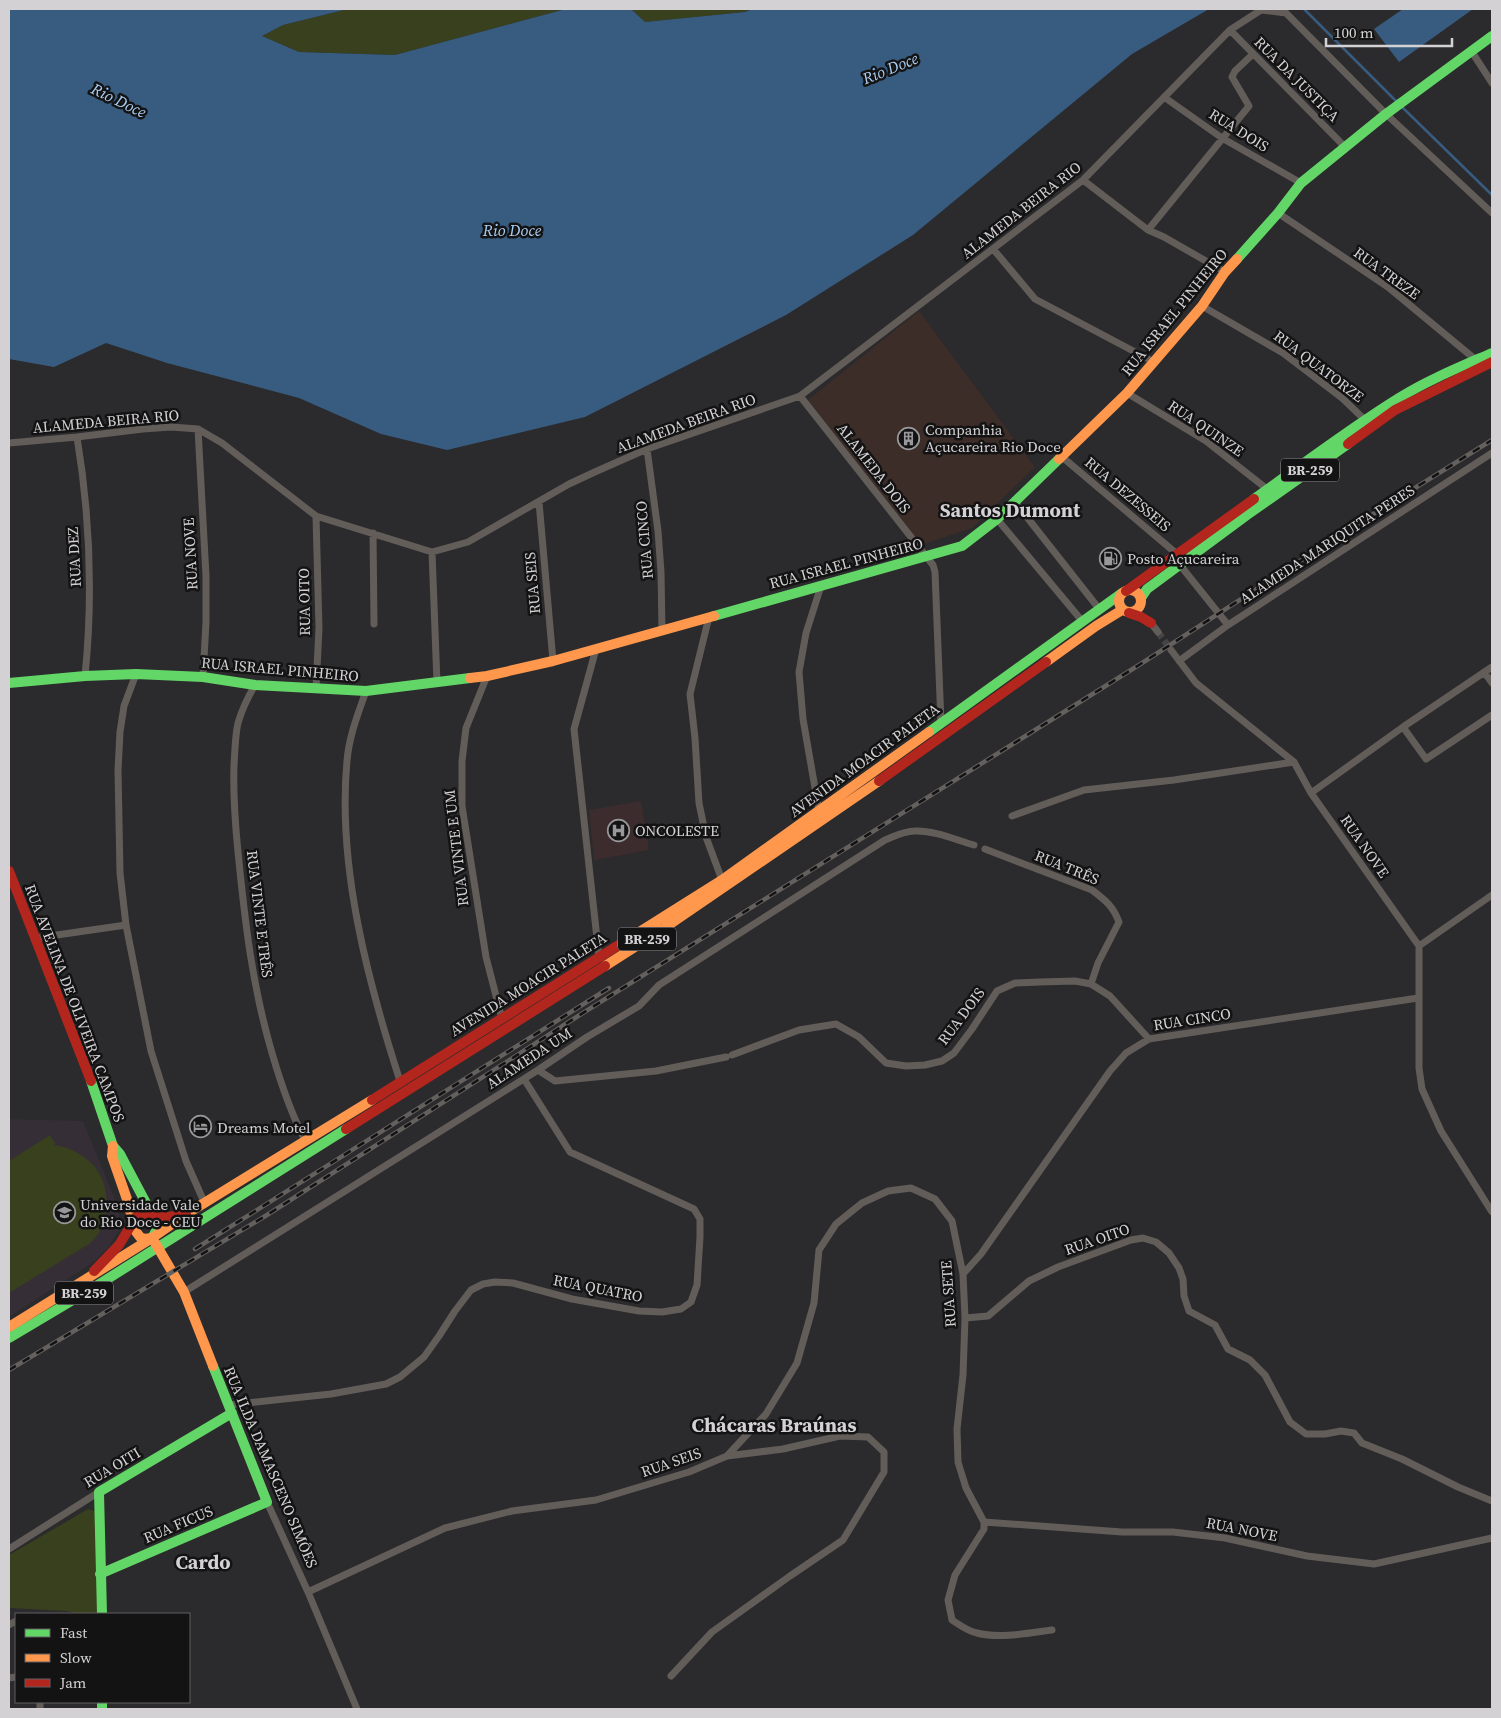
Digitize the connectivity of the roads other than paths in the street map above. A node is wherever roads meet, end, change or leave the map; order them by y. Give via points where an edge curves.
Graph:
1 (1230, 30) junction
2 (1492, 36) edge
3 (1472, 52) junction
4 (1253, 54) junction
5 (1492, 83) edge
6 (1164, 97) junction
7 (1388, 112) junction
8 (1222, 138) junction
9 (1345, 147) junction
10 (1083, 180) junction
11 (1301, 183) junction
12 (1278, 214) junction
13 (1492, 214) edge
14 (1148, 230) junction
15 (994, 250) junction
16 (1225, 272) junction
17 (1202, 306) junction
18 (1492, 353) edge
19 (1476, 360) junction
20 (1154, 362) junction
21 (1492, 362) edge
22 (1126, 393) junction
23 (800, 396) junction
24 (1365, 420) junction
25 (198, 429) junction
26 (78, 437) junction
27 (9, 443) edge
28 (647, 449) junction
29 (1492, 453) edge
30 (1061, 456) junction
31 (1267, 489) junction
32 (539, 502) junction
33 (1015, 502) junction
34 (316, 516) junction
35 (997, 519) junction
36 (373, 533) junction
37 (432, 552) junction
38 (1177, 554) junction
39 (926, 557) junction
40 (1180, 565) junction
41 (821, 586) junction
42 (1124, 592) junction
43 (1142, 600) junction
44 (1100, 610) junction
45 (1126, 611) junction
46 (709, 617) junction
47 (1083, 622) junction
48 (374, 624) dead end
49 (1151, 624) junction
50 (1228, 625) junction
51 (662, 630) junction
52 (1158, 632) tunnel mouth
53 (596, 649) junction
54 (1171, 650) tunnel mouth
55 (553, 661) junction
56 (1179, 661) junction
57 (1492, 667) edge
58 (1484, 672) junction
59 (136, 674) junction
60 (85, 676) junction
61 (488, 676) junction
62 (203, 677) junction
63 (9, 683) edge
64 (437, 683) junction
65 (1492, 683) edge
66 (255, 685) junction
67 (316, 688) junction
68 (366, 691) junction
69 (1492, 714) edge
70 (941, 723) junction
71 (1403, 727) junction
72 (1294, 762) junction
73 (1311, 794) junction
74 (819, 811) junction
75 (1012, 816) dead end
76 (974, 846) dead end
77 (985, 849) dead end
78 (9, 871) edge
79 (722, 880) junction
80 (9, 888) edge
81 (1492, 895) edge
82 (18, 897) junction
83 (126, 925) junction
84 (36, 938) junction
85 (1419, 946) junction
86 (599, 957) junction
87 (1091, 984) junction
88 (1418, 998) junction
89 (502, 1019) junction
90 (1149, 1039) junction
91 (538, 1070) junction
92 (524, 1079) junction
93 (400, 1081) junction
94 (306, 1142) junction
95 (113, 1146) junction
96 (205, 1204) junction
97 (1492, 1212) edge
98 (188, 1213) junction
99 (152, 1214) junction
100 (133, 1222) junction
101 (155, 1242) junction
102 (963, 1274) junction
103 (88, 1277) junction
104 (184, 1292) junction
105 (965, 1318) junction
106 (9, 1327) edge
107 (9, 1338) edge
108 (230, 1409) junction
109 (727, 1456) junction
110 (99, 1492) junction
111 (1492, 1501) edge
112 (267, 1502) junction
113 (984, 1522) junction
114 (1492, 1538) edge
115 (9, 1549) edge
116 (100, 1574) junction
117 (308, 1592) junction
118 (102, 1613) edge
119 (1052, 1630) dead end
120 (671, 1676) dead end
121 (355, 1708) edge

1 - 4 street, RUA DA JUSTIÇA
1 - 6 street, ALAMEDA BEIRA RIO
1 - 7 street, ALAMEDA BEIRA RIO via 1261,10 1286,13
2 - 3 main road, RUA ISRAEL PINHEIRO
3 - 5 street
3 - 7 main road, RUA ISRAEL PINHEIRO
4 - 8 street via 1232,77 1249,106
4 - 9 street, RUA DA JUSTIÇA
6 - 8 street, RUA DOIS
6 - 10 street, ALAMEDA BEIRA RIO
7 - 9 main road, RUA ISRAEL PINHEIRO
7 - 13 street
8 - 11 street, RUA DOIS
8 - 14 street
9 - 11 main road, RUA ISRAEL PINHEIRO
10 - 14 street
10 - 15 street, ALAMEDA BEIRA RIO
11 - 12 main road, RUA ISRAEL PINHEIRO
12 - 16 main road, RUA ISRAEL PINHEIRO
12 - 19 street, RUA TREZE via 1388,287
14 - 16 street
15 - 20 street via 1035,299
15 - 23 street, ALAMEDA BEIRA RIO
16 - 17 main road, RUA ISRAEL PINHEIRO
17 - 20 main road, RUA ISRAEL PINHEIRO
17 - 24 street, RUA QUATORZE via 1283,353
18 - 19 main road, AVENIDA MOACIR PALETA / BR-259
19 - 24 main road, AVENIDA MOACIR PALETA / BR-259 via 1400,397
20 - 22 main road, RUA ISRAEL PINHEIRO
21 - 40 main road, BR-259 via 1395,410
22 - 30 main road, RUA ISRAEL PINHEIRO
22 - 31 street, RUA QUINZE via 1206,441
23 - 28 street, ALAMEDA BEIRA RIO
23 - 39 street, ALAMEDA DOIS
24 - 31 main road, AVENIDA MOACIR PALETA / BR-259
25 - 26 street, ALAMEDA BEIRA RIO via 155,428
25 - 34 street, ALAMEDA BEIRA RIO via 222,442
25 - 62 street, RUA NOVE via 206,576
26 - 27 street, ALAMEDA BEIRA RIO
26 - 60 street, RUA DEZ via 89,570 90,624
28 - 32 street, ALAMEDA BEIRA RIO via 569,484
28 - 51 street, RUA CINCO via 658,531
29 - 50 street, ALAMEDA MARIQUITA PERES
30 - 33 main road, RUA ISRAEL PINHEIRO
30 - 38 street, RUA DEZESSEIS
31 - 38 main road, AVENIDA MOACIR PALETA / BR-259
32 - 37 street, ALAMEDA BEIRA RIO via 468,542
32 - 55 street, RUA SEIS
33 - 35 main road, RUA ISRAEL PINHEIRO
33 - 44 street
34 - 36 street, ALAMEDA BEIRA RIO
34 - 67 street, RUA OITO via 319,628
35 - 39 main road, RUA ISRAEL PINHEIRO via 962,546
35 - 47 street
36 - 37 street, ALAMEDA BEIRA RIO
36 - 48 street
37 - 64 street
38 - 42 main road, AVENIDA MOACIR PALETA / BR-259
39 - 41 main road, RUA ISRAEL PINHEIRO
39 - 70 street, ALAMEDA DOIS via 935,572
40 - 43 main road, BR-259 via 1147,589
40 - 50 street
41 - 46 main road, RUA ISRAEL PINHEIRO
41 - 74 street via 806,633 799,672 803,720
42 - 43 main road via 1133,590 1140,594
42 - 44 main road, AVENIDA MOACIR PALETA / BR-259
42 - 45 main road via 1119,600
43 - 45 main road via 1139,609
43 - 49 main road
44 - 47 main road, AVENIDA MOACIR PALETA / BR-259
45 - 49 main road
45 - 101 main road, AVENIDA MOACIR PALETA / BR-259 via 1096,626 812,828 663,929
46 - 51 main road, RUA ISRAEL PINHEIRO
46 - 79 street via 690,694 699,803 706,837
47 - 70 main road, AVENIDA MOACIR PALETA / BR-259
49 - 52 street
50 - 56 street, ALAMEDA MARIQUITA PERES
51 - 53 main road, RUA ISRAEL PINHEIRO
53 - 55 main road, RUA ISRAEL PINHEIRO
53 - 86 street via 574,729
54 - 56 street
55 - 61 main road, RUA ISRAEL PINHEIRO
56 - 72 street via 1196,683
57 - 58 street
58 - 65 street
58 - 71 street
59 - 60 main road, RUA ISRAEL PINHEIRO
59 - 62 main road, RUA ISRAEL PINHEIRO
59 - 83 street via 124,706 118,770 120,873
60 - 63 main road, RUA ISRAEL PINHEIRO
61 - 64 main road, RUA ISRAEL PINHEIRO
61 - 89 street, RUA VINTE E UM via 466,728 462,806 482,940
62 - 66 main road, RUA ISRAEL PINHEIRO
64 - 68 main road, RUA ISRAEL PINHEIRO
66 - 67 main road, RUA ISRAEL PINHEIRO
66 - 94 street, RUA VINTE E TRÊS via 238,724 234,754 234,814 242,902 263,1021 279,1077
67 - 68 main road, RUA ISRAEL PINHEIRO
68 - 93 street via 354,723 347,760 345,817 365,958 384,1034
69 - 71 street via 1426,759
70 - 74 main road, AVENIDA MOACIR PALETA / BR-259
71 - 73 street
72 - 73 street, RUA NOVE
72 - 75 street via 1084,790
73 - 85 street, RUA NOVE
74 - 79 main road, AVENIDA MOACIR PALETA / BR-259
76 - 91 street, ALAMEDA UM via 917,830 885,840 659,984 640,1006
77 - 87 street, RUA TRÊS via 1092,890 1114,910 1119,922
78 - 82 main road, RUA AVELINA DE OLIVEIRA CAMPOS
79 - 86 main road, AVENIDA MOACIR PALETA / BR-259
80 - 82 street
81 - 85 street
82 - 84 main road, RUA AVELINA DE OLIVEIRA CAMPOS
83 - 84 street
83 - 96 street via 151,1051 177,1136
84 - 95 main road, RUA AVELINA DE OLIVEIRA CAMPOS
85 - 88 street
86 - 89 main road, AVENIDA MOACIR PALETA / BR-259
87 - 90 street, RUA DOIS via 1110,996
87 - 91 street, RUA DOIS via 1075,981 1015,983 997,991 954,1052 942,1061 925,1065 886,1063 860,1037 836,1024 799,1030 729,1056 656,1070 555,1081
88 - 90 street, RUA CINCO
88 - 97 street via 1418,1068 1422,1089 1441,1131
89 - 93 main road, AVENIDA MOACIR PALETA / BR-259
90 - 102 street, RUA CINCO via 1126,1053 1110,1071 987,1246
91 - 92 street, ALAMEDA UM
92 - 104 street, ALAMEDA UM
92 - 108 street, RUA QUATRO via 570,1152 694,1209 700,1219 700,1237 697,1285 691,1302 681,1309 639,1311 572,1299 513,1283 483,1284 471,1290 424,1357 386,1384
93 - 94 main road, AVENIDA MOACIR PALETA / BR-259
94 - 96 main road, AVENIDA MOACIR PALETA / BR-259
95 - 99 main road, RUA AVELINA DE OLIVEIRA CAMPOS
95 - 100 main road, RUA AVELINA DE OLIVEIRA CAMPOS via 112,1156
96 - 98 main road, AVENIDA MOACIR PALETA / BR-259
98 - 99 main road via 169,1217
98 - 101 main road, AVENIDA MOACIR PALETA / BR-259
99 - 100 main road via 139,1215
99 - 101 main road, RUA AVELINA DE OLIVEIRA CAMPOS via 157,1226
100 - 101 main road, RUA AVELINA DE OLIVEIRA CAMPOS via 140,1237
100 - 103 main road via 113,1252
101 - 103 main road, AVENIDA MOACIR PALETA / BR-259
101 - 104 main road, RUA ILDA DAMASCENO SIMÔES
101 - 107 main road, AVENIDA MOACIR PALETA / BR-259
102 - 105 street, RUA SETE
102 - 109 street, RUA SETE via 952,1221 935,1199 911,1188 888,1191 862,1203 836,1224 819,1250 814,1304 797,1363 766,1414
103 - 106 main road, AVENIDA MOACIR PALETA / BR-259
104 - 108 main road, RUA ILDA DAMASCENO SIMÔES
105 - 111 street, RUA OITO via 988,1316 1029,1281 1058,1267 1131,1240 1143,1238 1156,1242 1179,1268 1189,1311 1214,1326 1228,1349 1250,1360 1265,1375 1290,1422 1306,1434 1354,1433 1362,1443
105 - 113 street, RUA SETE via 957,1429 958,1462 966,1488
108 - 110 main road, RUA OITI
108 - 112 main road, RUA ILDA DAMASCENO SIMÔES
109 - 117 street, RUA SEIS via 689,1472 596,1500 512,1511 453,1525
109 - 120 street, RUA SEIS via 783,1449 840,1436 868,1436 884,1452 884,1472 843,1540 712,1632
110 - 115 street, RUA OITI
110 - 116 main road
112 - 116 main road, RUA FICUS
112 - 117 street, RUA ILDA DAMASCENO SIMÔES
113 - 114 street, RUA NOVE via 1122,1532 1173,1532 1225,1538 1306,1556 1374,1564
113 - 119 street via 984,1529 955,1575 948,1600 952,1620 977,1634 1012,1635
116 - 118 main road
117 - 121 street, RUA ILDA DAMASCENO SIMÔES

